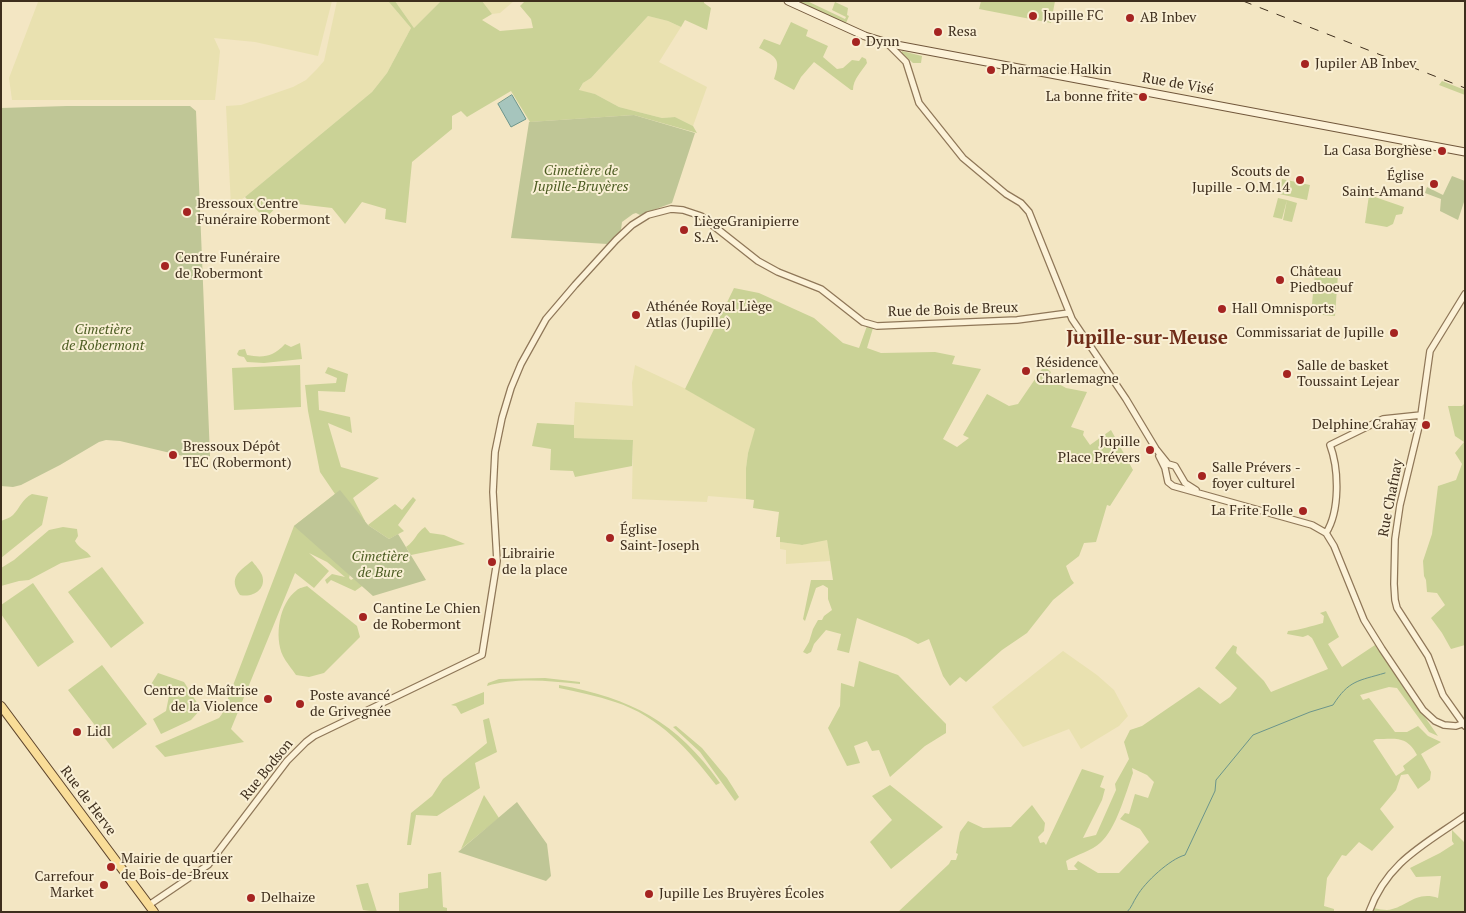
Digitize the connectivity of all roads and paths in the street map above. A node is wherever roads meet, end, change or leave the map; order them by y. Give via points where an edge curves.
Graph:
1 (788, 1) edge
2 (886, 42) junction
3 (1465, 152) edge
4 (1465, 294) edge
5 (1069, 313) junction
6 (1421, 415) junction
7 (1166, 466) junction
8 (1181, 478) junction
9 (1174, 486) junction
10 (1203, 493) junction
11 (1326, 534) junction
12 (482, 655) joint
13 (1, 706) edge
14 (1464, 725) edge
15 (1465, 816) edge
16 (152, 908) edge
17 (1369, 912) edge

1 - 2 main road, Rue de Visé via 865,36
2 - 3 main road, Rue de Visé
2 - 5 street via 906,62 919,104 963,158 1006,194 1021,202 1029,212
4 - 6 street, Rue Chafnay via 1430,351
5 - 7 street
5 - 12 street, Rue de Bois de Breux via 1017,320 877,326 863,322 821,289 778,272 758,260 701,216 671,209 648,215 632,225 546,319 511,388 495,452 497,561
6 - 11 street via 1383,419 1330,445 1336,484 1333,518
6 - 14 street, Rue Chafnay via 1395,539 1395,600 1404,621 1428,656 1444,695
7 - 8 street via 1175,466
7 - 9 street via 1168,482
8 - 9 street
8 - 10 street
9 - 10 street
10 - 11 street via 1312,525
11 - 14 street via 1364,620 1423,710 1435,721 1450,726
12 - 16 street, Rue Bodson via 306,742 287,761 208,865
13 - 16 main road, Rue de Herve
15 - 17 street via 1400,862 1386,878

